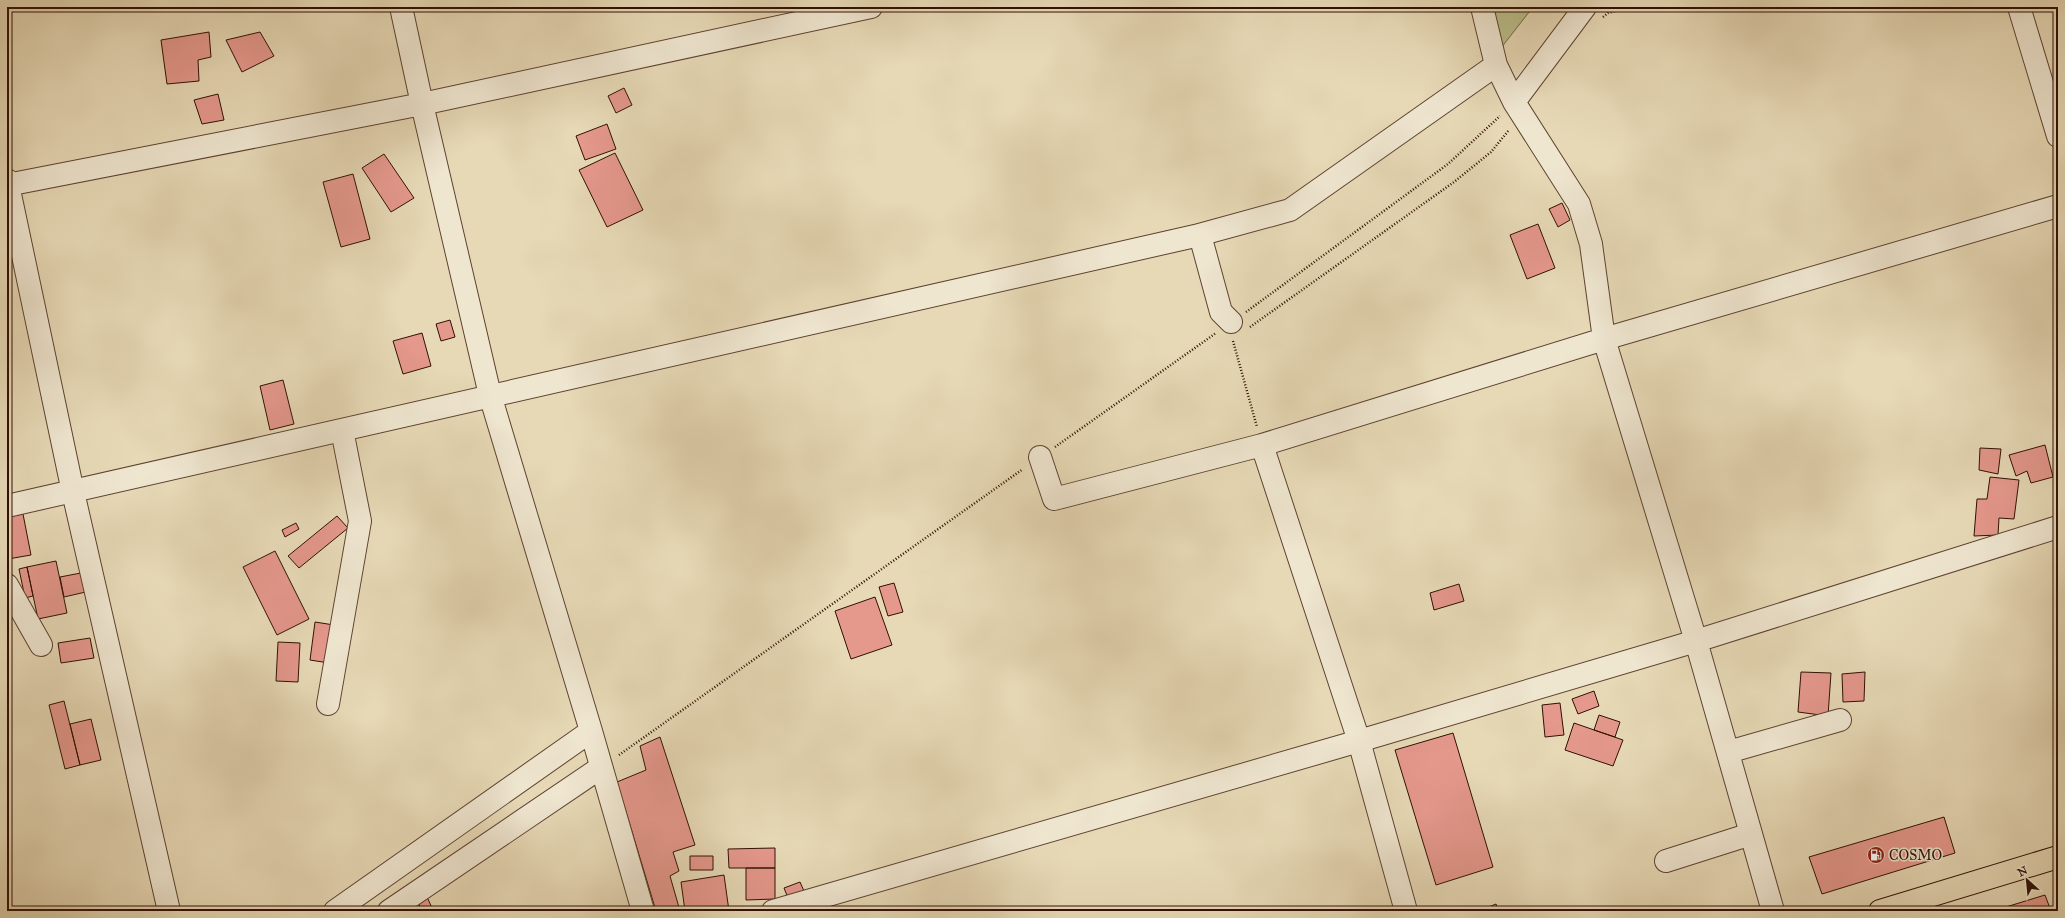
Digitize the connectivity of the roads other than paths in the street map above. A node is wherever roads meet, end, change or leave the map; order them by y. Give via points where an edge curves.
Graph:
1 (401, 7) edge
2 (871, 7) edge
3 (1482, 7) edge
4 (2019, 7) edge
5 (1591, 14) edge
6 (1496, 65) junction
7 (422, 104) junction
8 (1518, 108) junction
9 (2058, 136) edge
10 (7, 183) edge
11 (2058, 206) edge
12 (1200, 235) junction
13 (1238, 329) road end
14 (1604, 339) junction
15 (490, 395) junction
16 (342, 430) junction
17 (1262, 445) junction
18 (1040, 457) road end
19 (73, 492) junction
20 (7, 506) edge
21 (2058, 527) edge
22 (7, 585) edge
23 (1696, 641) junction
24 (41, 645) dead end
25 (328, 704) dead end
26 (1840, 720) dead end
27 (592, 731) junction
28 (1359, 741) junction
29 (1728, 752) junction
30 (600, 768) junction
31 (1751, 834) junction
32 (2058, 857) edge
33 (1666, 861) dead end
34 (169, 911) edge
35 (335, 911) edge
36 (389, 911) edge
37 (643, 911) edge
38 (773, 911) edge
39 (1406, 911) edge
40 (1773, 911) edge
41 (1880, 911) edge

1 - 7 street
2 - 7 street
3 - 6 street
4 - 9 street
5 - 8 street
6 - 8 street
6 - 12 street via 1290,210
7 - 10 street
7 - 15 street
8 - 14 street via 1579,204 1591,244
10 - 19 street
11 - 14 street
12 - 13 street via 1221,312
12 - 15 street
14 - 17 street
14 - 23 street
15 - 16 street
15 - 27 street
16 - 19 street
16 - 25 street via 360,521
17 - 18 street via 1054,500
17 - 28 street
19 - 20 street
19 - 34 street
21 - 23 street
22 - 24 street
23 - 28 street
23 - 29 street
26 - 29 street
27 - 30 street
27 - 35 street
28 - 38 street
28 - 39 street
29 - 31 street
30 - 36 street
30 - 37 street
31 - 33 street
31 - 40 street
32 - 41 main road

